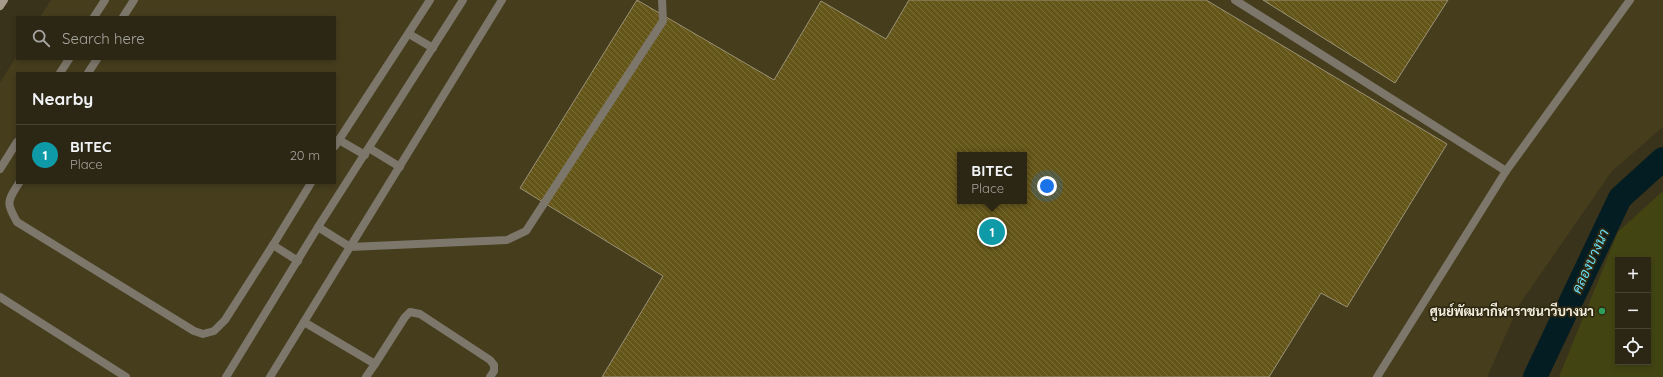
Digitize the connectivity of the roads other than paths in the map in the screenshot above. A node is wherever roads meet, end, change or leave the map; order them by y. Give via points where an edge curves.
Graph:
1 (4, 0) edge
2 (105, 0) edge
3 (134, 0) edge
4 (430, 0) edge
5 (463, 0) edge
6 (502, 0) edge
7 (662, 0) edge
8 (1235, 0) edge
9 (1630, 0) edge
10 (0, 6) edge
11 (95, 16) edge
12 (124, 16) edge
13 (409, 34) junction
14 (433, 48) junction
15 (68, 60) edge
16 (96, 60) edge
17 (61, 72) edge
18 (89, 72) edge
19 (337, 143) edge
20 (16, 144) edge
21 (367, 152) junction
22 (400, 167) junction
23 (0, 169) edge
24 (1506, 171) junction
25 (17, 184) edge
26 (311, 184) edge
27 (318, 227) junction
28 (273, 245) junction
29 (350, 247) junction
30 (298, 261) junction
31 (0, 297) edge
32 (304, 322) junction
33 (375, 364) junction
34 (126, 377) edge
35 (226, 377) edge
36 (270, 377) edge
37 (366, 377) edge
38 (490, 377) edge
39 (1377, 377) edge

1 - 10 main road
2 - 11 lane
3 - 12 lane
4 - 13 lane
5 - 14 lane
6 - 22 lane
7 - 29 lane via 663,21 526,231 507,240
8 - 24 lane
9 - 24 lane
13 - 14 lane
13 - 19 lane
14 - 21 lane
15 - 17 lane
16 - 18 lane
19 - 21 lane
20 - 23 lane
21 - 22 lane
21 - 27 lane
22 - 29 lane
24 - 39 lane
25 - 28 lane via 10,197 9,207 17,222 194,331 203,334 214,331 225,320
26 - 28 lane
27 - 29 lane
27 - 30 lane
28 - 30 lane
29 - 32 lane
30 - 35 lane
31 - 34 lane
32 - 33 lane
32 - 36 lane
33 - 37 lane
33 - 38 lane via 410,312 420,314 490,360 494,365 494,371

